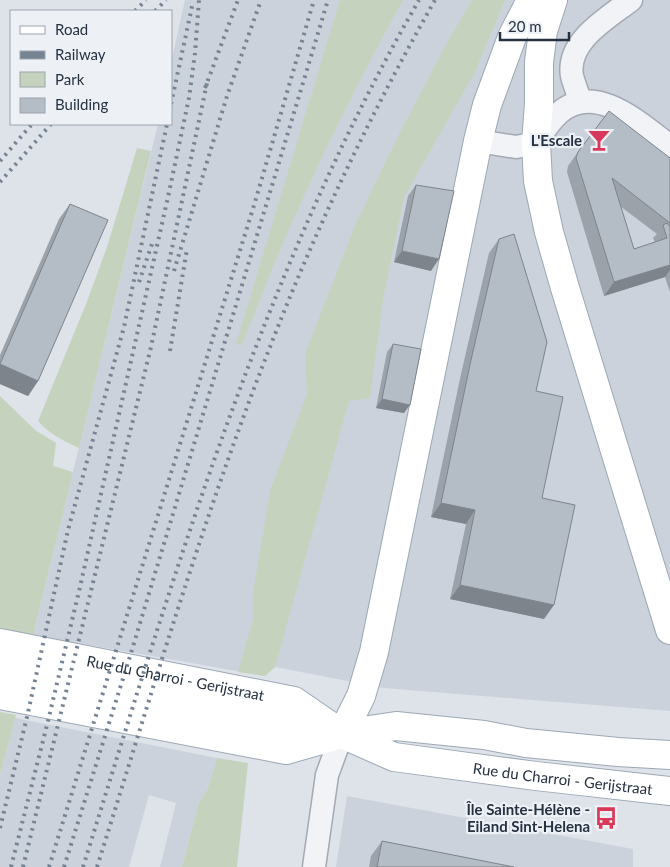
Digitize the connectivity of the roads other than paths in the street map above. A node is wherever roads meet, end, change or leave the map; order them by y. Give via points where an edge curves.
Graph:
1 (531, 0) edge
2 (553, 0) edge
3 (631, 0) edge
4 (580, 102) junction
5 (478, 140) junction
6 (536, 143) junction
7 (670, 146) edge
8 (670, 630) edge
9 (0, 643) edge
10 (0, 670) edge
11 (0, 695) edge
12 (342, 734) junction
13 (670, 755) edge
14 (670, 791) edge
15 (314, 867) edge

1 - 5 main road via 512,37
2 - 6 main road via 542,31
3 - 4 street via 581,40 572,59 572,74
4 - 6 street via 559,113
4 - 7 street via 603,102 626,113
5 - 6 street via 516,147
5 - 12 main road via 374,652 361,696
6 - 8 main road via 538,181 549,232
9 - 12 main road, Rue du Charroi - Gerijstraat via 294,701
10 - 12 main road, Rue du Charroi - Gerijstraat
11 - 12 main road, Rue du Charroi - Gerijstraat via 286,750
12 - 13 main road, Rue du Charroi - Gerijstraat via 396,726 526,743
12 - 14 main road, Rue du Charroi - Gerijstraat via 394,757
12 - 15 street via 327,775

